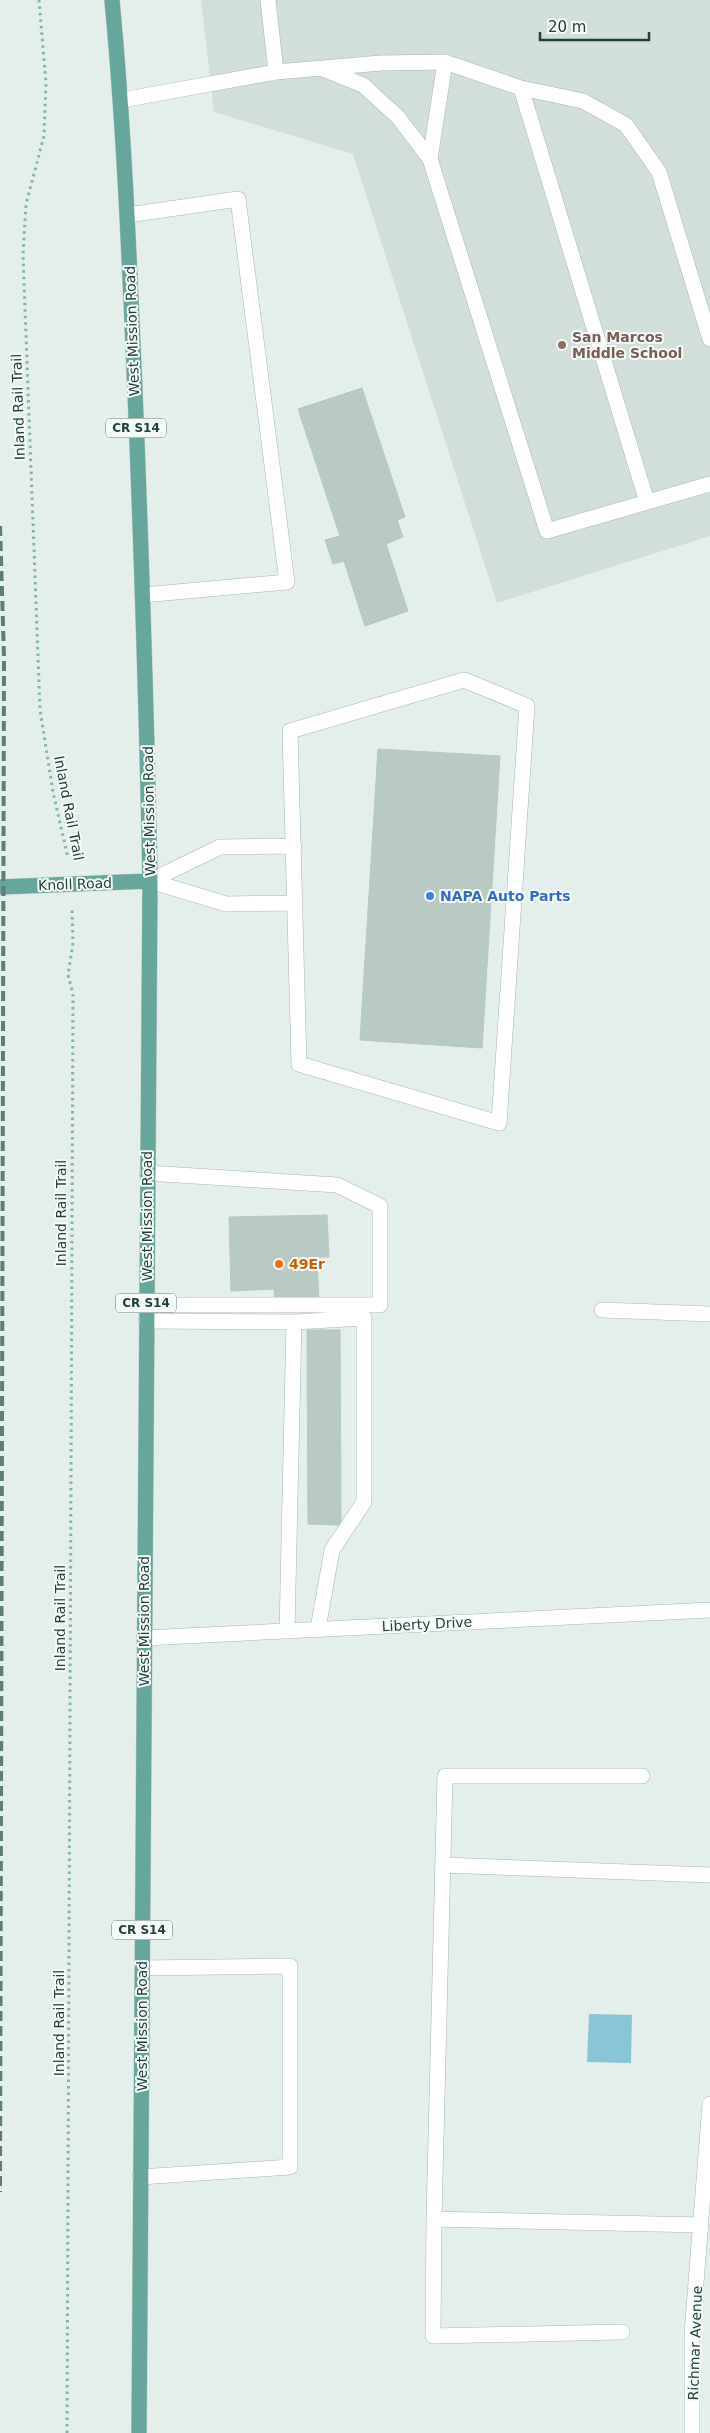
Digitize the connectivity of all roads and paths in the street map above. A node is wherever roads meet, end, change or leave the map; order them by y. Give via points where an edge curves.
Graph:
1 (40, 0) edge
2 (112, 0) edge
3 (268, 0) edge
4 (445, 62) junction
5 (322, 68) junction
6 (276, 72) junction
7 (521, 88) junction
8 (122, 100) junction
9 (430, 159) junction
10 (128, 215) junction
11 (710, 339) edge
12 (710, 484) edge
13 (647, 502) junction
14 (143, 595) junction
15 (294, 846) junction
16 (150, 881) junction
17 (71, 884) junction
18 (0, 887) edge
19 (295, 903) junction
20 (147, 1173) junction
21 (146, 1305) junction
22 (602, 1310) dead end
23 (710, 1314) edge
24 (146, 1321) junction
25 (294, 1322) junction
26 (710, 1610) edge
27 (318, 1629) junction
28 (287, 1631) junction
29 (144, 1638) junction
30 (642, 1776) dead end
31 (443, 1865) junction
32 (710, 1874) edge
33 (142, 1968) junction
34 (710, 2104) edge
35 (140, 2177) junction
36 (434, 2219) junction
37 (701, 2225) junction
38 (622, 2332) dead end
39 (67, 2433) edge
40 (139, 2433) edge
41 (692, 2433) edge

1 - 17 path, Inland Rail Trail via 46,83 44,136 26,204 23,255 40,710
2 - 8 main road, West Mission Road / CR S14
3 - 6 street
4 - 5 street
4 - 7 street
4 - 9 street
5 - 6 street
5 - 9 street via 363,85 398,117
6 - 8 street
7 - 11 street via 583,101 626,125 659,172
7 - 13 street
8 - 10 main road, West Mission Road / CR S14
9 - 13 street via 547,531
10 - 14 main road, West Mission Road / CR S14
10 - 14 street via 238,199 287,582
12 - 13 street
14 - 16 main road, West Mission Road / CR S14
15 - 16 street via 220,847
15 - 19 street
15 - 19 street via 290,731 464,680 527,706 499,1123 299,1064
16 - 17 main road, Knoll Road
16 - 19 street via 226,904
16 - 20 main road, West Mission Road / CR S14
17 - 18 main road, Knoll Road
17 - 39 path, Inland Rail Trail via 73,943 68,975 73,994
20 - 21 main road, West Mission Road / CR S14
20 - 21 street via 337,1184 380,1206 380,1305
21 - 24 main road, West Mission Road / CR S14
22 - 23 street
24 - 25 street
24 - 29 main road, West Mission Road / CR S14
25 - 27 street via 364,1318 364,1502 332,1550
25 - 28 street
26 - 27 street, Liberty Drive
27 - 28 street, Liberty Drive
28 - 29 street, Liberty Drive
29 - 33 main road, West Mission Road / CR S14
30 - 31 street via 445,1776
31 - 32 street
31 - 36 street
33 - 35 main road, West Mission Road / CR S14
33 - 35 street via 290,1966 290,2167
34 - 37 street, Richmar Avenue
35 - 40 main road, West Mission Road / CR S14
36 - 37 street
36 - 38 street via 433,2336
37 - 41 street, Richmar Avenue via 692,2334

